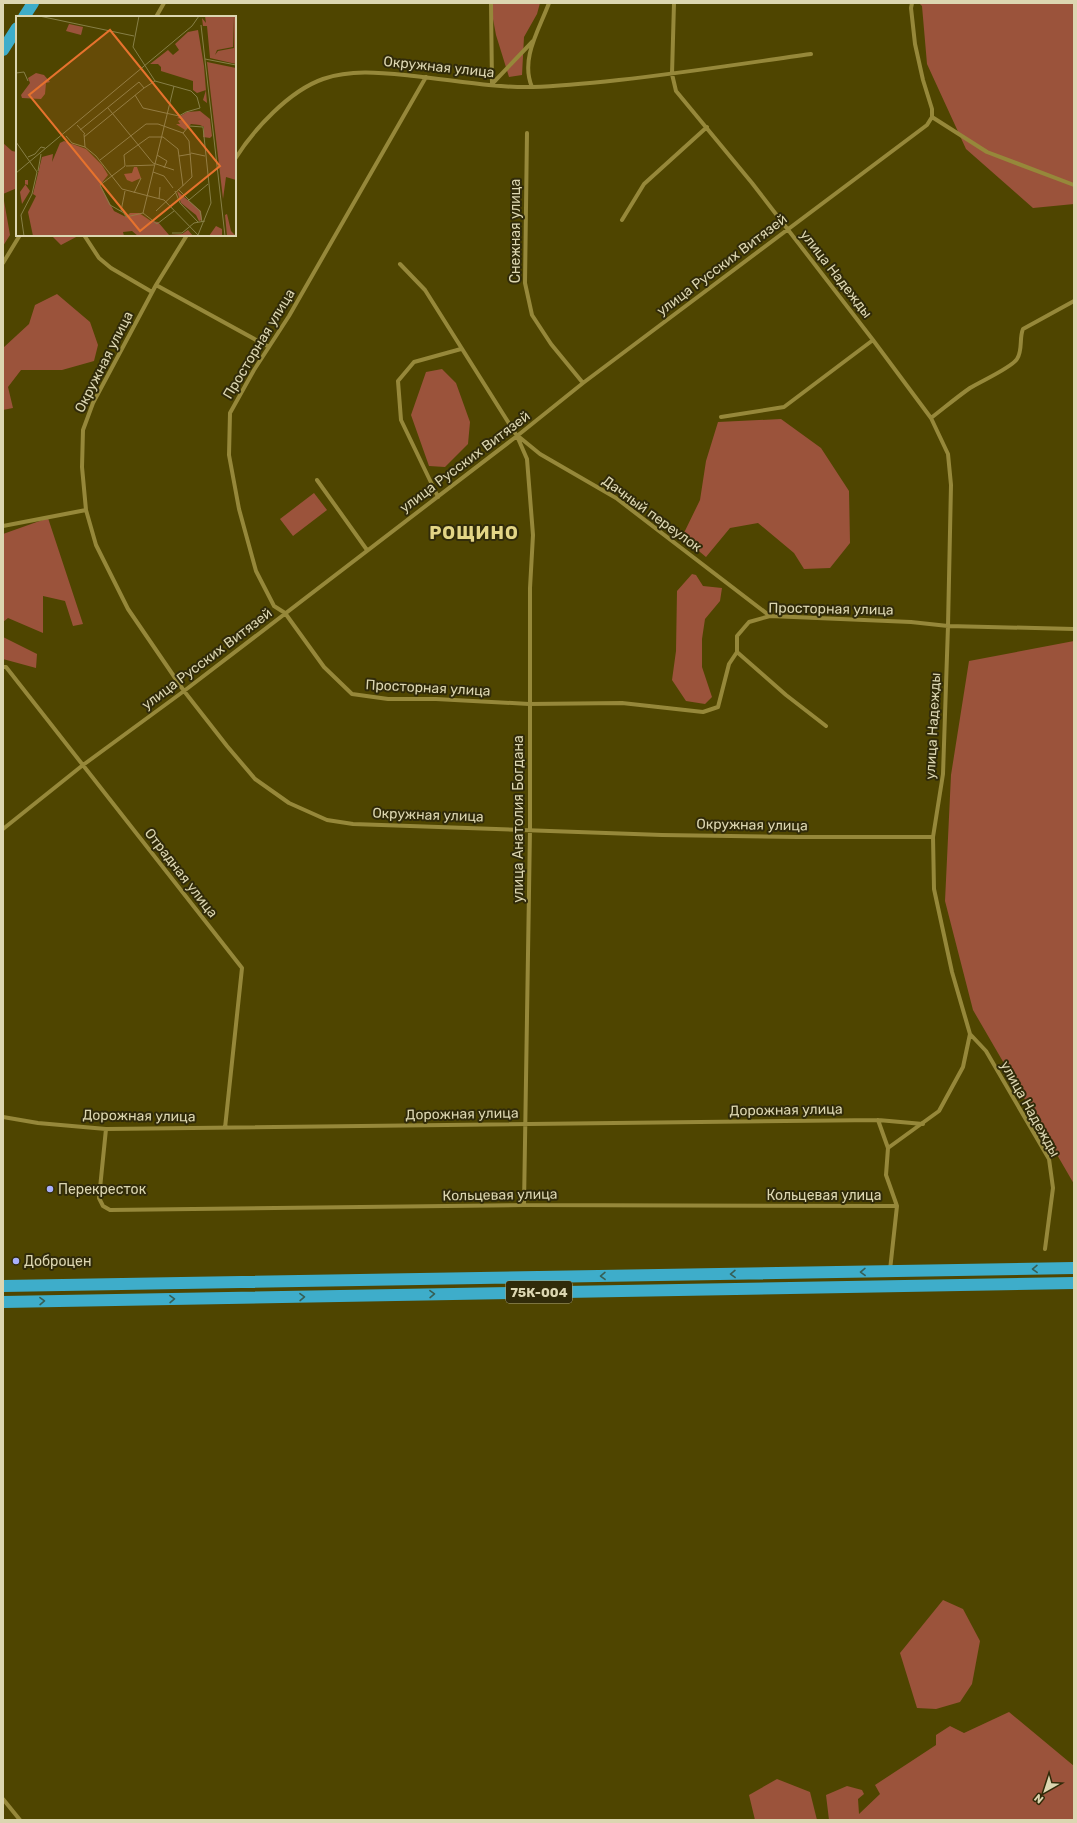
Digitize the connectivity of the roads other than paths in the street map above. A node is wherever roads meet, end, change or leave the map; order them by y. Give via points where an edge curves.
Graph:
1 (32, 3) edge
2 (164, 3) edge
3 (491, 3) edge
4 (549, 3) edge
5 (674, 3) edge
6 (912, 3) edge
7 (25, 16) edge
8 (157, 16) edge
9 (16, 30) edge
10 (533, 41) junction
11 (3, 50) edge
12 (811, 54) dead end
13 (672, 74) junction
14 (426, 78) junction
15 (492, 85) junction
16 (532, 87) junction
17 (932, 117) junction
18 (707, 127) junction
19 (527, 133) dead end
20 (236, 158) edge
21 (1074, 185) edge
22 (622, 220) dead end
23 (788, 230) junction
24 (19, 236) edge
25 (85, 236) edge
26 (185, 236) edge
27 (3, 263) edge
28 (400, 264) dead end
29 (156, 285) junction
30 (152, 292) junction
31 (1074, 301) edge
32 (873, 340) junction
33 (269, 347) junction
34 (461, 349) junction
35 (583, 383) junction
36 (721, 417) dead end
37 (931, 418) junction
38 (517, 436) junction
39 (317, 480) dead end
40 (438, 497) junction
41 (86, 510) junction
42 (3, 526) edge
43 (367, 550) junction
44 (284, 613) junction
45 (770, 616) junction
46 (948, 626) junction
47 (1074, 629) edge
48 (737, 652) junction
49 (3, 667) edge
50 (184, 691) junction
51 (530, 704) junction
52 (826, 726) dead end
53 (83, 765) junction
54 (3, 829) edge
55 (530, 829) junction
56 (933, 836) junction
57 (970, 1034) junction
58 (3, 1117) edge
59 (878, 1120) junction
60 (526, 1124) junction
61 (923, 1124) junction
62 (225, 1128) junction
63 (106, 1129) junction
64 (888, 1148) junction
65 (524, 1205) junction
66 (897, 1206) junction
67 (1045, 1249) dead end
68 (1074, 1268) edge
69 (890, 1271) junction
70 (1074, 1283) edge
71 (3, 1286) edge
72 (3, 1302) edge
73 (3, 1799) edge
74 (20, 1820) edge

1 - 7 highway
2 - 8 street
3 - 15 street
4 - 10 street
5 - 13 street, улица Надежды
6 - 17 street via 910,8 915,44 932,108
9 - 11 highway
10 - 15 street
10 - 16 street via 528,77
12 - 13 street
13 - 16 street, Окружная улица
13 - 18 street, улица Надежды via 676,91
14 - 15 street, Окружная улица
14 - 20 street, Окружная улица via 371,71 322,80 296,94 275,112
14 - 33 street, Просторная улица
15 - 16 street, Окружная улица
17 - 21 street via 987,152
17 - 23 street, улица Русских Витязей via 927,125
18 - 22 street via 644,184
18 - 23 street, улица Надежды
19 - 35 street, Снежная улица via 525,283 532,315 551,344
23 - 32 street, улица Надежды
23 - 35 street, улица Русских Витязей
24 - 27 street
25 - 30 street via 98,258
26 - 29 street, Окружная улица
28 - 34 street via 425,290
29 - 30 street, Окружная улица
29 - 33 street
30 - 41 street, Окружная улица via 93,403 83,430 82,467
31 - 37 street via 1022,329 1018,358 1012,364 969,389
32 - 36 street via 784,406
32 - 37 street, улица Надежды
33 - 44 street, Просторная улица via 230,413 229,455 238,509 256,571 274,606
34 - 38 street
34 - 40 street via 414,362 398,382 401,420
35 - 38 street, улица Русских Витязей
37 - 46 street, улица Надежды via 948,454 951,486
38 - 40 street, улица Русских Витязей
38 - 45 street, Дачный переулок via 540,454 616,498
38 - 51 street, улица Анатолия Богдана via 528,459 532,535
39 - 43 street
40 - 43 street, улица Русских Витязей
41 - 42 street
41 - 50 street, Окружная улица via 96,545 128,609
43 - 44 street, улица Русских Витязей
44 - 50 street, улица Русских Витязей
44 - 51 street, Просторная улица via 324,667 352,694 388,699
45 - 46 street, Просторная улица
45 - 48 street, Просторная улица via 749,622 737,636
46 - 47 street, Просторная улица
46 - 56 street, улица Надежды via 943,774
48 - 51 street, Просторная улица via 729,664 718,707 704,712 622,703
48 - 52 street
49 - 53 street, Отрадная улица via 6,667
50 - 53 street, улица Русских Витязей
50 - 55 street, Окружная улица via 255,779 289,803 327,820 393,826
51 - 55 street, улица Анатолия Богдана
53 - 54 street, улица Русских Витязей
53 - 62 street, Отрадная улица via 242,968
55 - 56 street, Окружная улица via 662,835
55 - 60 street, улица Анатолия Богдана
56 - 57 street, улица Надежды via 934,889 952,972
57 - 61 street, улица Надежды via 963,1067 939,1111
57 - 67 street, улица Надежды via 986,1051 1049,1158 1053,1188
58 - 63 street, Дорожная улица via 38,1124
59 - 60 street, Дорожная улица
59 - 61 street, Дорожная улица
59 - 64 street
60 - 62 street, Дорожная улица
60 - 65 street, улица Анатолия Богдана
61 - 64 street, улица Надежды
62 - 63 street, Дорожная улица
63 - 65 street, Кольцевая улица via 100,1198 104,1206 110,1210
64 - 66 street via 886,1175
65 - 66 street, Кольцевая улица
66 - 69 street
68 -> 69 highway, 75К-004
69 -> 71 highway, 75К-004
72 -> 70 highway, 75К-004
73 - 74 street

